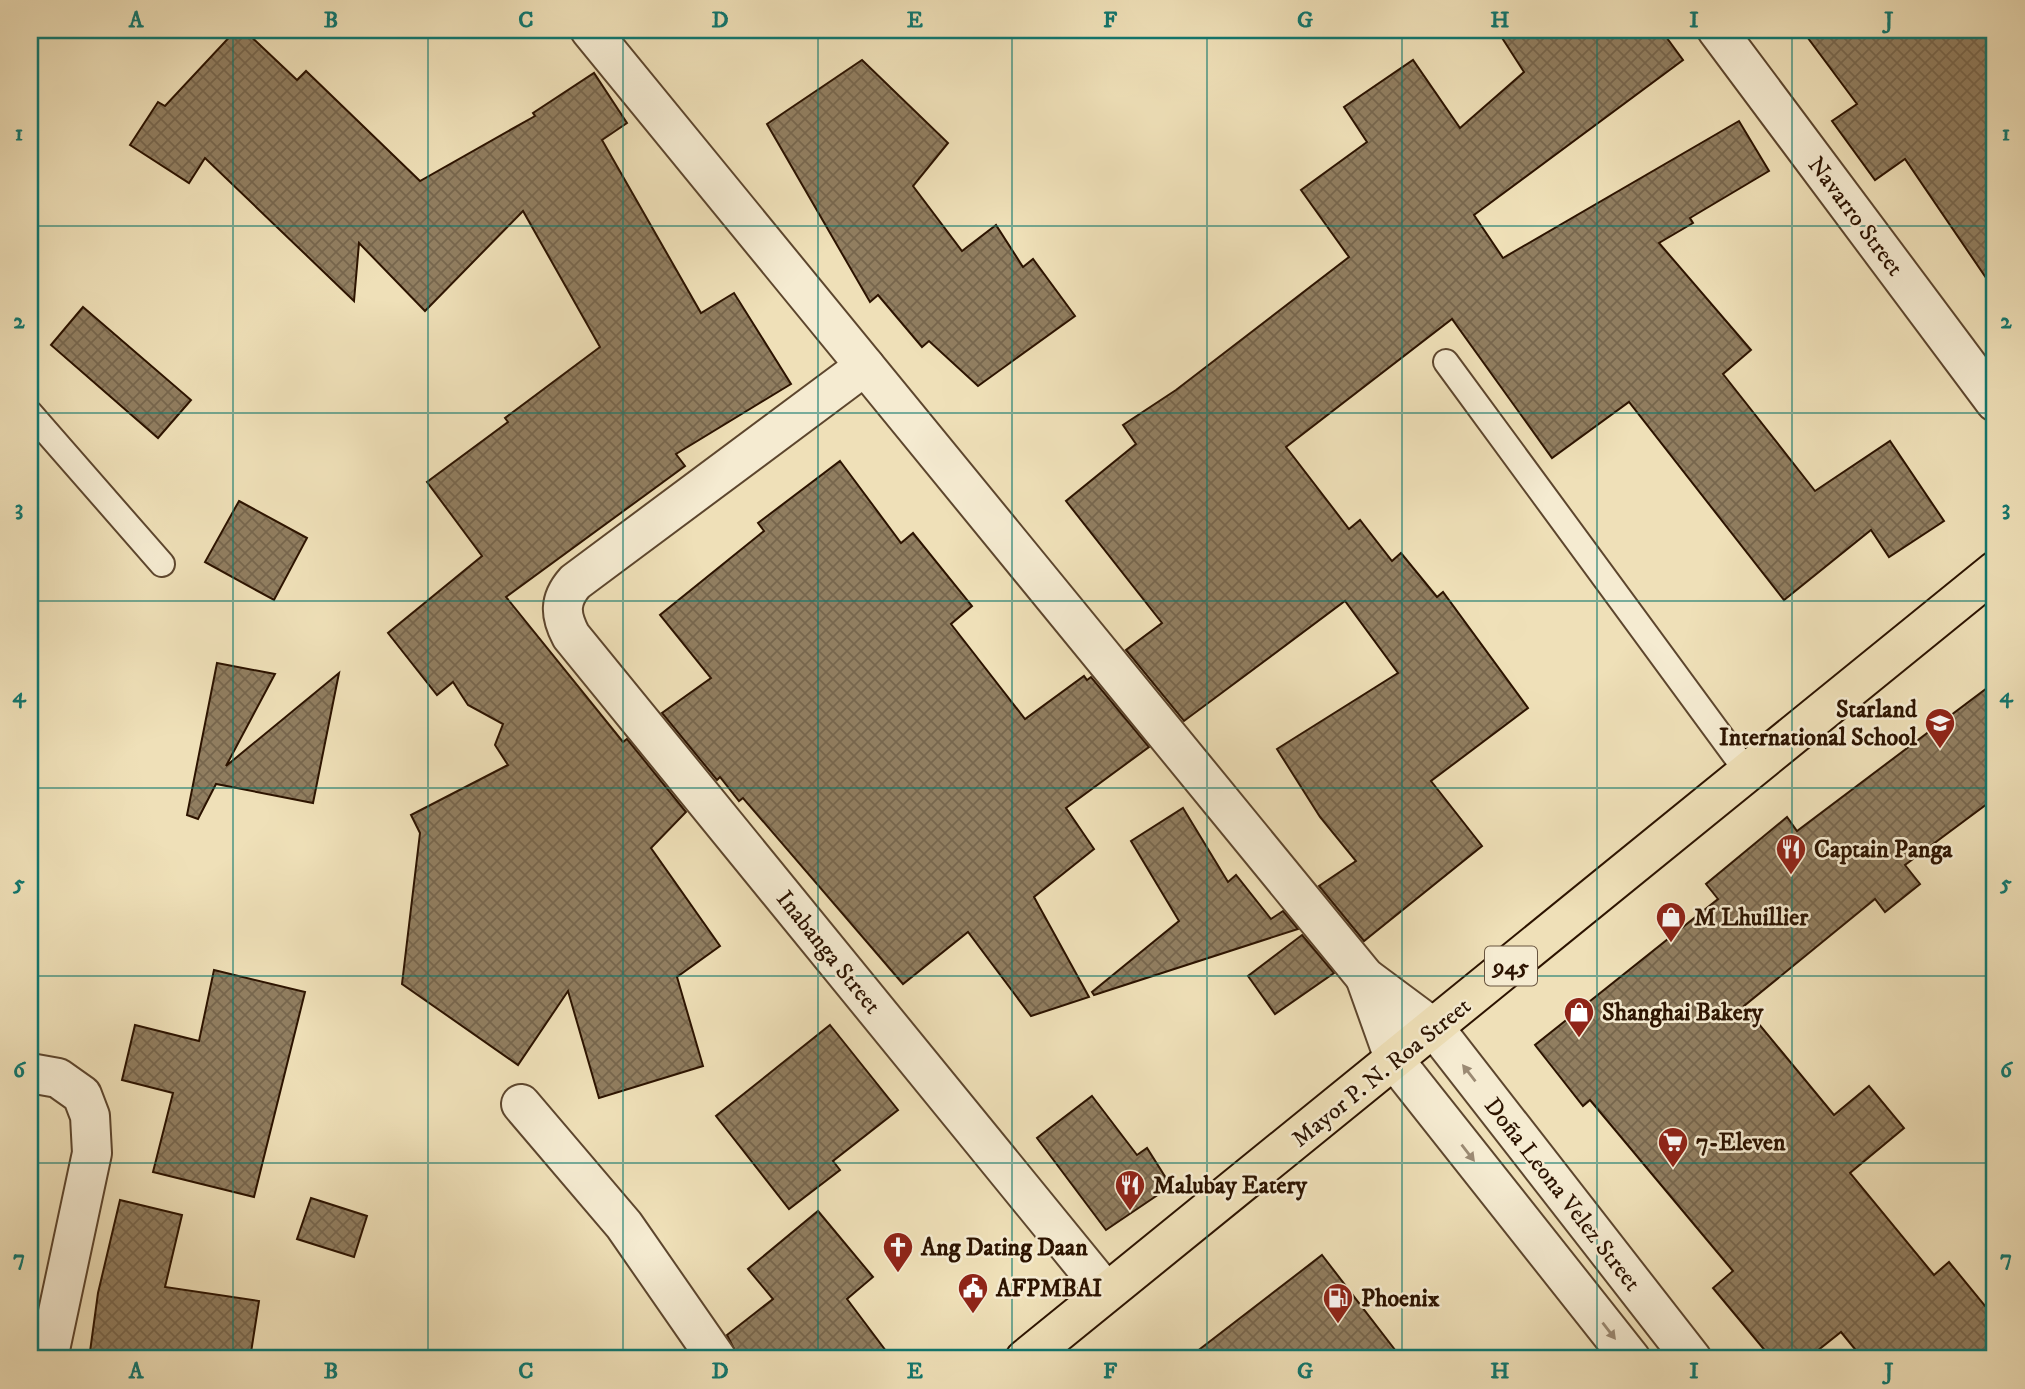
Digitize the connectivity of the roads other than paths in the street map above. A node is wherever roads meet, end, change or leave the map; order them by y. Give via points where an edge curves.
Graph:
1 (590, 30) edge
2 (1717, 30) edge
3 (1446, 362) dead end
4 (865, 366) junction
5 (1995, 402) edge
6 (30, 413) edge
7 (162, 564) dead end
8 (1995, 571) edge
9 (1748, 773) junction
10 (1365, 977) junction
11 (1435, 1029) junction
12 (1395, 1061) junction
13 (30, 1073) edge
14 (521, 1104) dead end
15 (1107, 1293) junction
16 (48, 1359) edge
17 (717, 1359) edge
18 (1025, 1359) edge
19 (1631, 1359) edge
20 (1692, 1359) edge

1 - 4 street
2 - 5 street, Navarro Street
3 - 9 lane
4 - 10 street
4 - 15 street, Inabanga Street via 575,582 565,593 564,622
6 - 7 lane
8 - 9 main road, Mayor P. N. Roa Street / 945
9 - 11 main road, Mayor P. N. Roa Street / 945
10 - 11 street, Doña Leona Velez Street
10 - 12 street, Doña Leona Velez Street
11 - 12 main road, Mayor P. N. Roa Street / 945
20 -> 11 street, Doña Leona Velez Street
12 - 15 main road, Mayor P. N. Roa Street / 945
12 -> 19 street, Doña Leona Velez Street
13 - 16 street via 58,1078 82,1095 90,1116 92,1153
14 - 17 street via 624,1225
15 - 18 main road, Mayor P. N. Roa Street / 945

